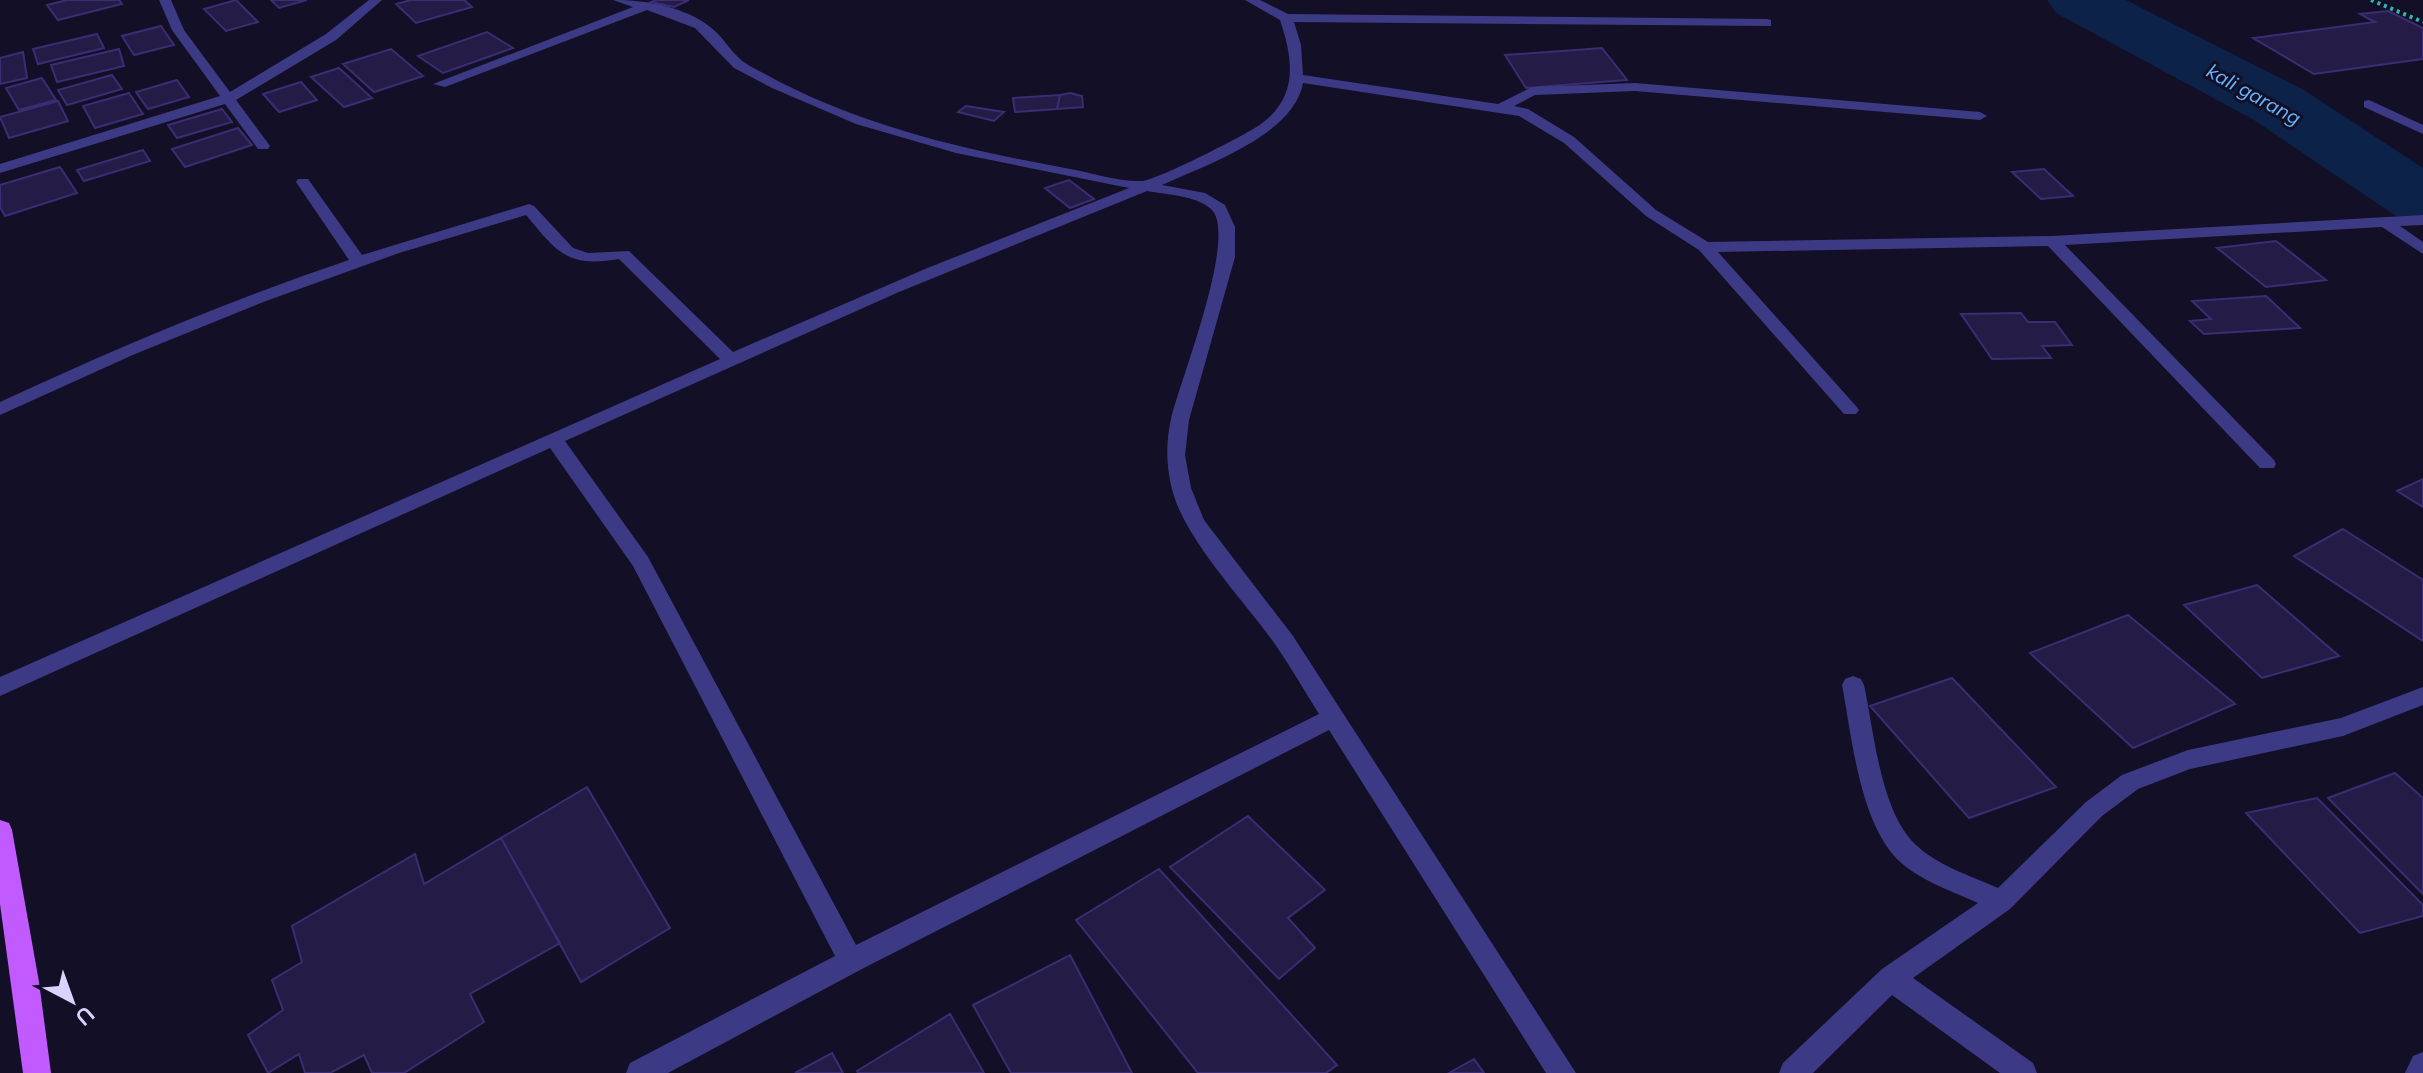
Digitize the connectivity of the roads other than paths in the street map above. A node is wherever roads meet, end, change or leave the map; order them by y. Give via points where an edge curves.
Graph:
1 (165, 0) edge
2 (376, 0) edge
3 (619, 0) edge
4 (1251, 0) edge
5 (647, 6) junction
6 (1286, 18) junction
7 (1767, 23) dead end
8 (1298, 78) junction
9 (440, 84) dead end
10 (229, 98) junction
11 (2369, 104) dead end
12 (1504, 106) junction
13 (1980, 116) dead end
14 (2423, 130) edge
15 (263, 146) dead end
16 (0, 169) edge
17 (303, 182) dead end
18 (1149, 187) junction
19 (2421, 220) edge
20 (2385, 222) junction
21 (2052, 241) junction
22 (1705, 247) junction
23 (2423, 249) edge
24 (358, 261) junction
25 (731, 360) junction
26 (0, 409) edge
27 (1850, 410) dead end
28 (553, 438) junction
29 (2267, 464) dead end
30 (1853, 685) dead end
31 (0, 687) edge
32 (2423, 696) edge
33 (1332, 718) junction
34 (0, 830) edge
35 (2001, 901) junction
36 (851, 961) junction
37 (1891, 978) junction
38 (2423, 1066) edge
39 (37, 1073) edge
40 (640, 1073) edge
41 (1562, 1073) edge
42 (1793, 1073) edge
43 (2023, 1073) edge
44 (2419, 1073) edge

1 - 10 street via 178,30
2 - 10 street via 331,37
3 - 5 street
4 - 6 street
5 - 9 street
5 - 18 street via 707,29 739,65 812,103 982,155
6 - 7 street
6 - 8 street via 1296,46
8 - 12 street
8 - 18 street via 1289,106 1276,121
10 - 15 street
10 - 16 street
11 - 14 street
12 - 13 street via 1532,91 1635,87
12 - 22 street via 1547,124 1651,213
17 - 24 street
18 - 25 street via 921,277
18 - 33 street via 1200,196 1220,208 1227,227 1227,257 1180,420 1176,455 1181,488 1195,522 1285,642
19 - 20 street
20 - 21 street
20 - 23 street
21 - 22 street
21 - 29 street
22 - 27 street
24 - 25 street via 529,209 571,256 591,260 623,254
24 - 26 street via 107,359
25 - 28 street
28 - 31 street
28 - 36 street via 641,562
30 - 35 street via 1892,838 1909,855
32 - 35 street via 2343,727 2188,760 2130,782 2094,809
33 - 36 street
33 - 41 street
34 - 39 main road
35 - 37 street
36 - 40 street
37 - 42 street
37 - 43 street
38 - 44 street

